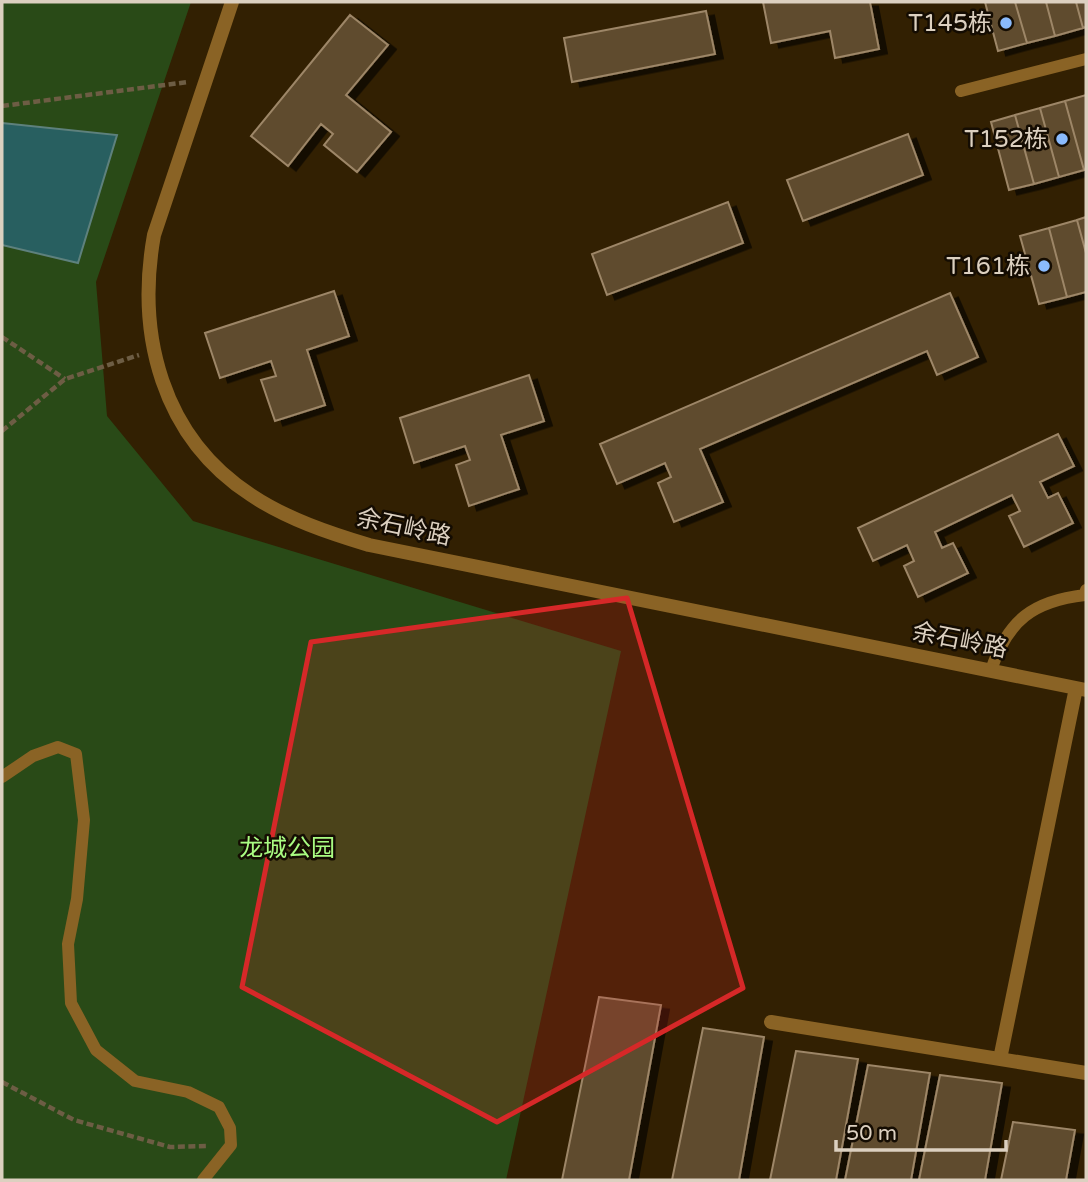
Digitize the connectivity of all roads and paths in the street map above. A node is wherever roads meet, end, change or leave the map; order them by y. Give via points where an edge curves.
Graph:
1 (232, 2) edge
2 (1086, 59) edge
3 (206, 80) junction
4 (961, 91) dead end
5 (2, 106) edge
6 (2, 337) edge
7 (153, 350) junction
8 (65, 379) junction
9 (2, 431) edge
10 (1086, 590) edge
11 (991, 670) junction
12 (1081, 689) edge
13 (2, 776) edge
14 (771, 1022) dead end
15 (1000, 1059) junction
16 (1086, 1073) edge
17 (2, 1082) edge
18 (231, 1145) junction
19 (203, 1180) edge

1 - 3 street, 余石岭路
2 - 4 lane
3 - 5 path
3 - 7 street, 余石岭路 via 154,235 147,293
6 - 8 path
7 - 8 path
7 - 11 street, 余石岭路 via 172,405 205,456 252,496 318,528 369,545
8 - 9 path
10 - 11 lane via 1085,595 1035,607 1014,624
11 - 12 street, 余石岭路
12 - 15 street
13 - 18 lane via 33,756 58,747 76,754 84,820 68,944 71,1003 96,1050 135,1081 188,1092 219,1107 230,1128
14 - 15 street
15 - 16 street
17 - 18 path via 86,1124 170,1147
18 - 19 lane

